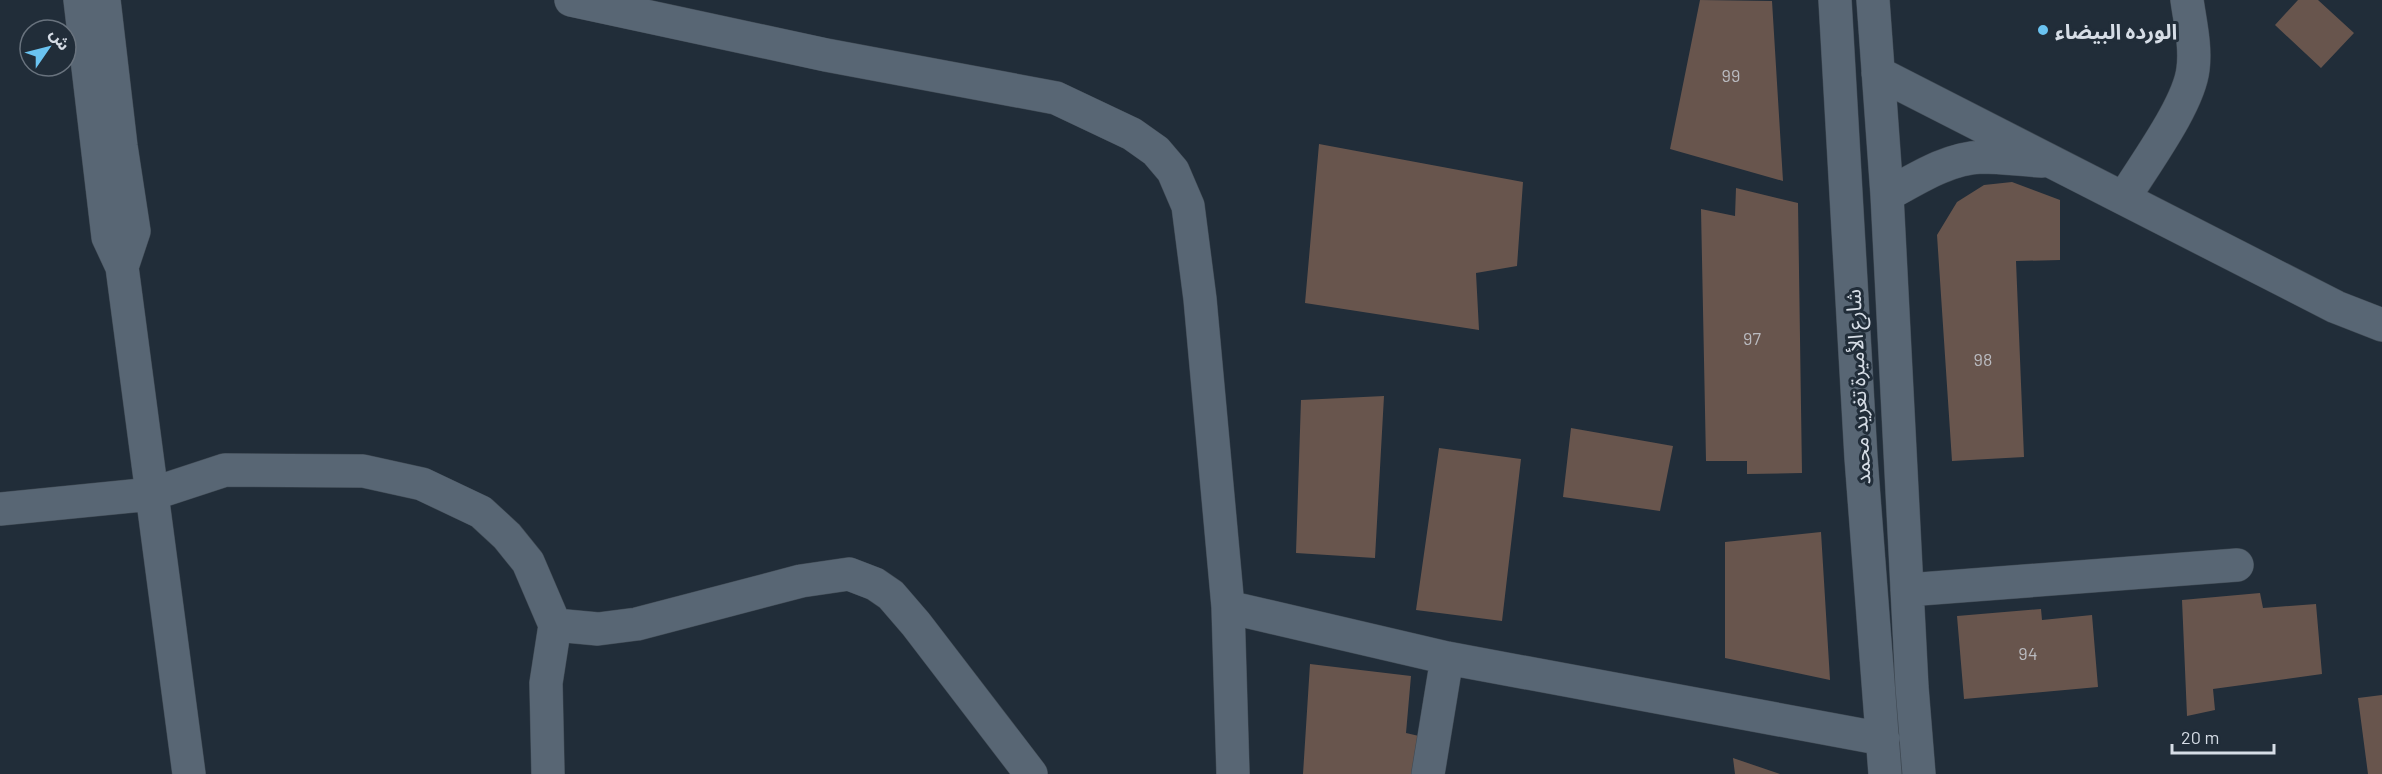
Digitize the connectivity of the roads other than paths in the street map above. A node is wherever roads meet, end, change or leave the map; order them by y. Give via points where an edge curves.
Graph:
1 (80, 0) edge
2 (104, 0) edge
3 (571, 0) edge
4 (1835, 0) edge
5 (1872, 0) edge
6 (2187, 0) edge
7 (1878, 73) junction
8 (2056, 162) junction
9 (1887, 195) junction
10 (2124, 198) junction
11 (122, 267) junction
12 (2382, 325) edge
13 (152, 494) junction
14 (0, 509) edge
15 (2237, 565) dead end
16 (1907, 590) junction
17 (1228, 607) junction
18 (555, 625) junction
19 (1447, 658) junction
20 (1883, 739) junction
21 (189, 774) edge
22 (548, 774) edge
23 (1032, 774) edge
24 (1233, 774) edge
25 (1428, 774) edge
26 (1886, 774) edge
27 (1919, 774) edge

1 - 11 street via 108,237
2 - 11 street via 134,231
3 - 17 street via 826,55 1056,98 1132,134 1156,151 1173,171 1188,206
4 - 20 street, شارع الأميرة تغريد محمد via 1861,458
5 - 7 street, شارع الأميرة تغريد محمد
6 - 10 street via 2193,69 2185,99
7 - 8 street
7 - 9 street, شارع الأميرة تغريد محمد
8 - 9 street via 1980,157 1964,160 1929,172
8 - 10 street
9 - 16 street, شارع الأميرة تغريد محمد
10 - 12 street via 2336,307
11 - 13 street
13 - 14 street
13 - 18 street via 225,470 363,471 422,484 482,512 507,536 528,562
13 - 21 street
15 - 16 street
16 - 27 street, شارع الأميرة تغريد محمد
17 - 19 street
17 - 24 street
18 - 22 street via 546,683
18 - 23 street via 598,629 637,624 801,581 849,574 891,595
19 - 20 street
19 - 25 street
20 - 26 street, شارع الأميرة تغريد محمد

